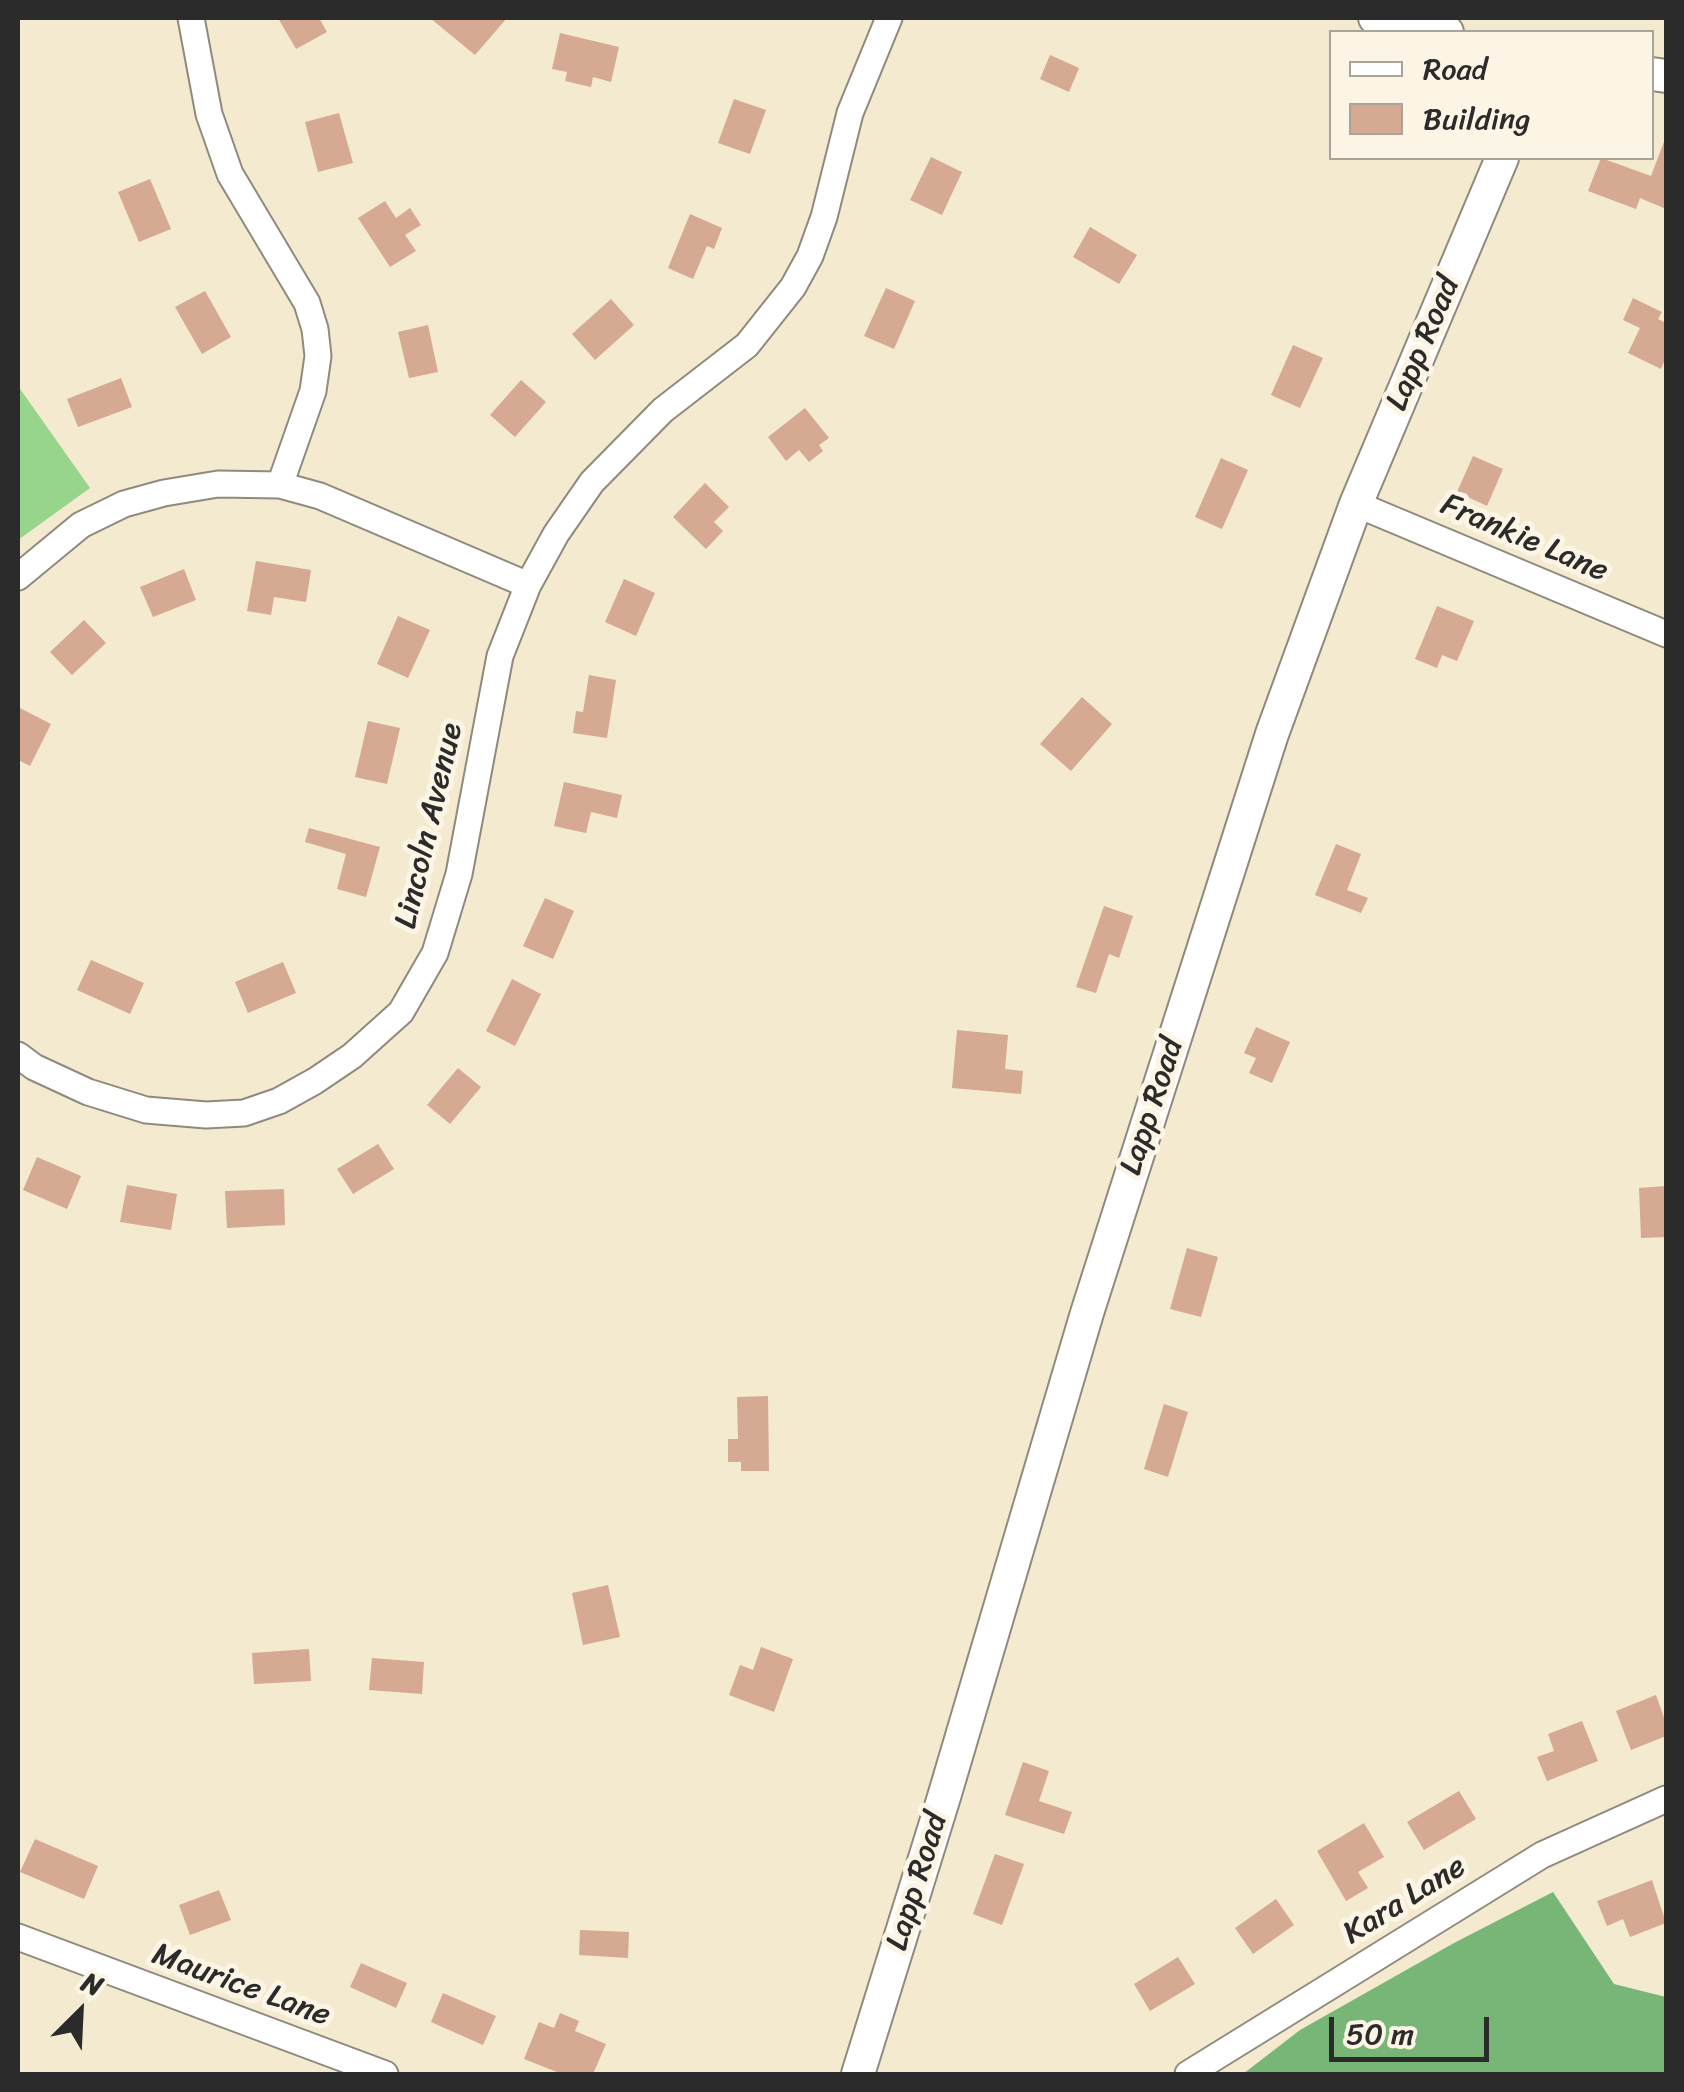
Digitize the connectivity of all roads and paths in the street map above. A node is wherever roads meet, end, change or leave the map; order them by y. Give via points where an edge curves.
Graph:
1 (191, 18) edge
2 (889, 18) edge
3 (1375, 18) edge
4 (1438, 30) edge
5 (1501, 160) edge
6 (280, 485) junction
7 (1356, 504) junction
8 (18, 577) edge
9 (528, 585) junction
10 (1666, 634) edge
11 (18, 1055) edge
12 (1666, 1799) edge
13 (18, 1937) edge
14 (386, 2074) edge
15 (858, 2074) edge
16 (1188, 2074) edge

1 - 6 street via 209,114 230,174 315,328 313,391
2 - 9 street, Lincoln Avenue via 850,113 824,217 793,287 747,345 663,410 592,482
3 - 4 street
5 - 7 street, Lapp Road
6 - 8 street via 218,484 124,504 81,524
6 - 9 street
7 - 10 street, Frankie Lane
7 - 15 street, Lapp Road via 1272,734 1092,1295
9 - 11 street, Lincoln Avenue via 500,656 459,874 435,953 380,1033 279,1102 225,1114 146,1110 88,1092
12 - 16 street, Kara Lane via 1542,1854
13 - 14 street, Maurice Lane

